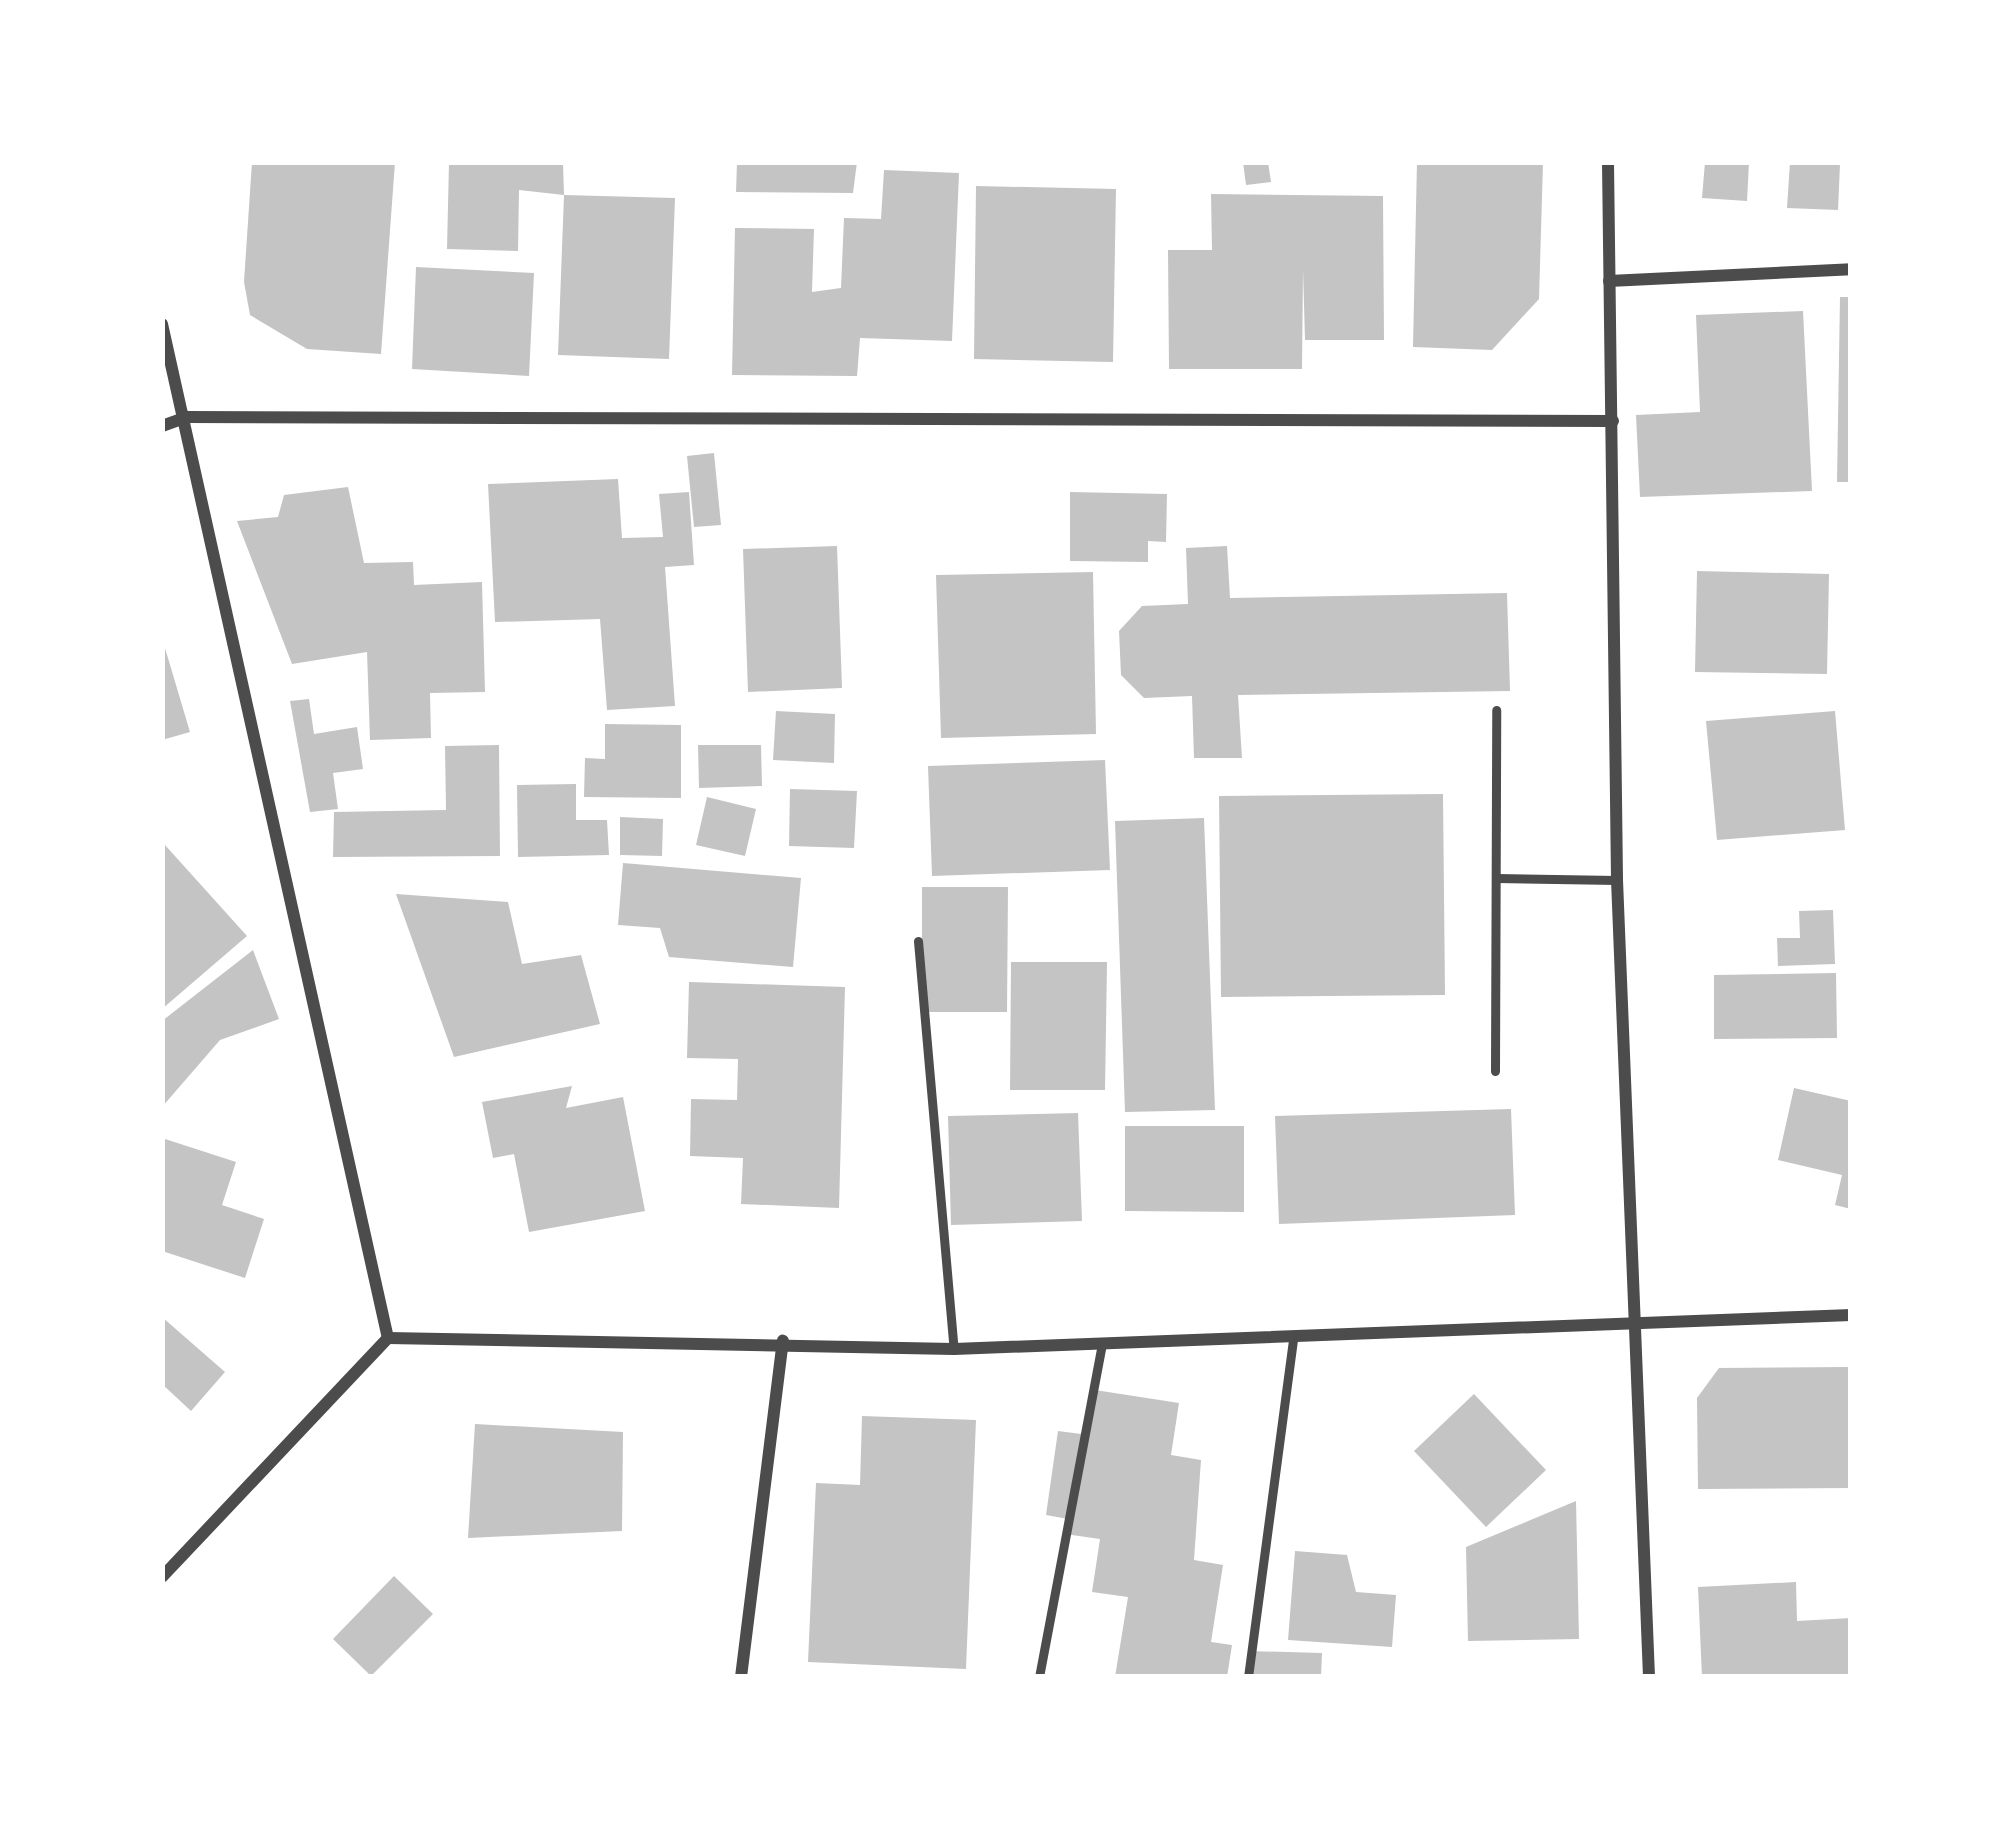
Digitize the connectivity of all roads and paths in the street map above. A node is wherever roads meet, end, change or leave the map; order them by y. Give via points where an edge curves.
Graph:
1 (1608, 162) edge
2 (1851, 269) edge
3 (1609, 280) junction
4 (162, 325) edge
5 (187, 417) junction
6 (1613, 421) junction
7 (162, 426) edge
8 (1496, 710) dead end
9 (1496, 878) junction
10 (1617, 880) junction
11 (918, 941) dead end
12 (1495, 1071) dead end
13 (1851, 1315) edge
14 (1636, 1326) junction
15 (388, 1338) junction
16 (783, 1340) junction
17 (1293, 1342) junction
18 (1102, 1345) junction
19 (954, 1349) junction
20 (162, 1577) edge
21 (741, 1677) edge
22 (1039, 1677) edge
23 (1248, 1677) edge
24 (1649, 1677) edge

1 - 3 street
2 - 3 street
3 - 6 street
4 - 5 street
5 - 6 street
5 - 7 street
5 - 15 street
6 - 10 street
8 - 9 lane
9 - 10 lane
9 - 12 lane
10 - 14 street
11 - 19 lane
13 - 14 street
14 - 17 street
14 - 24 street
15 - 16 street
15 - 20 street
16 - 19 street
16 - 21 street
17 - 18 street
17 - 23 lane
18 - 19 street
18 - 22 lane

